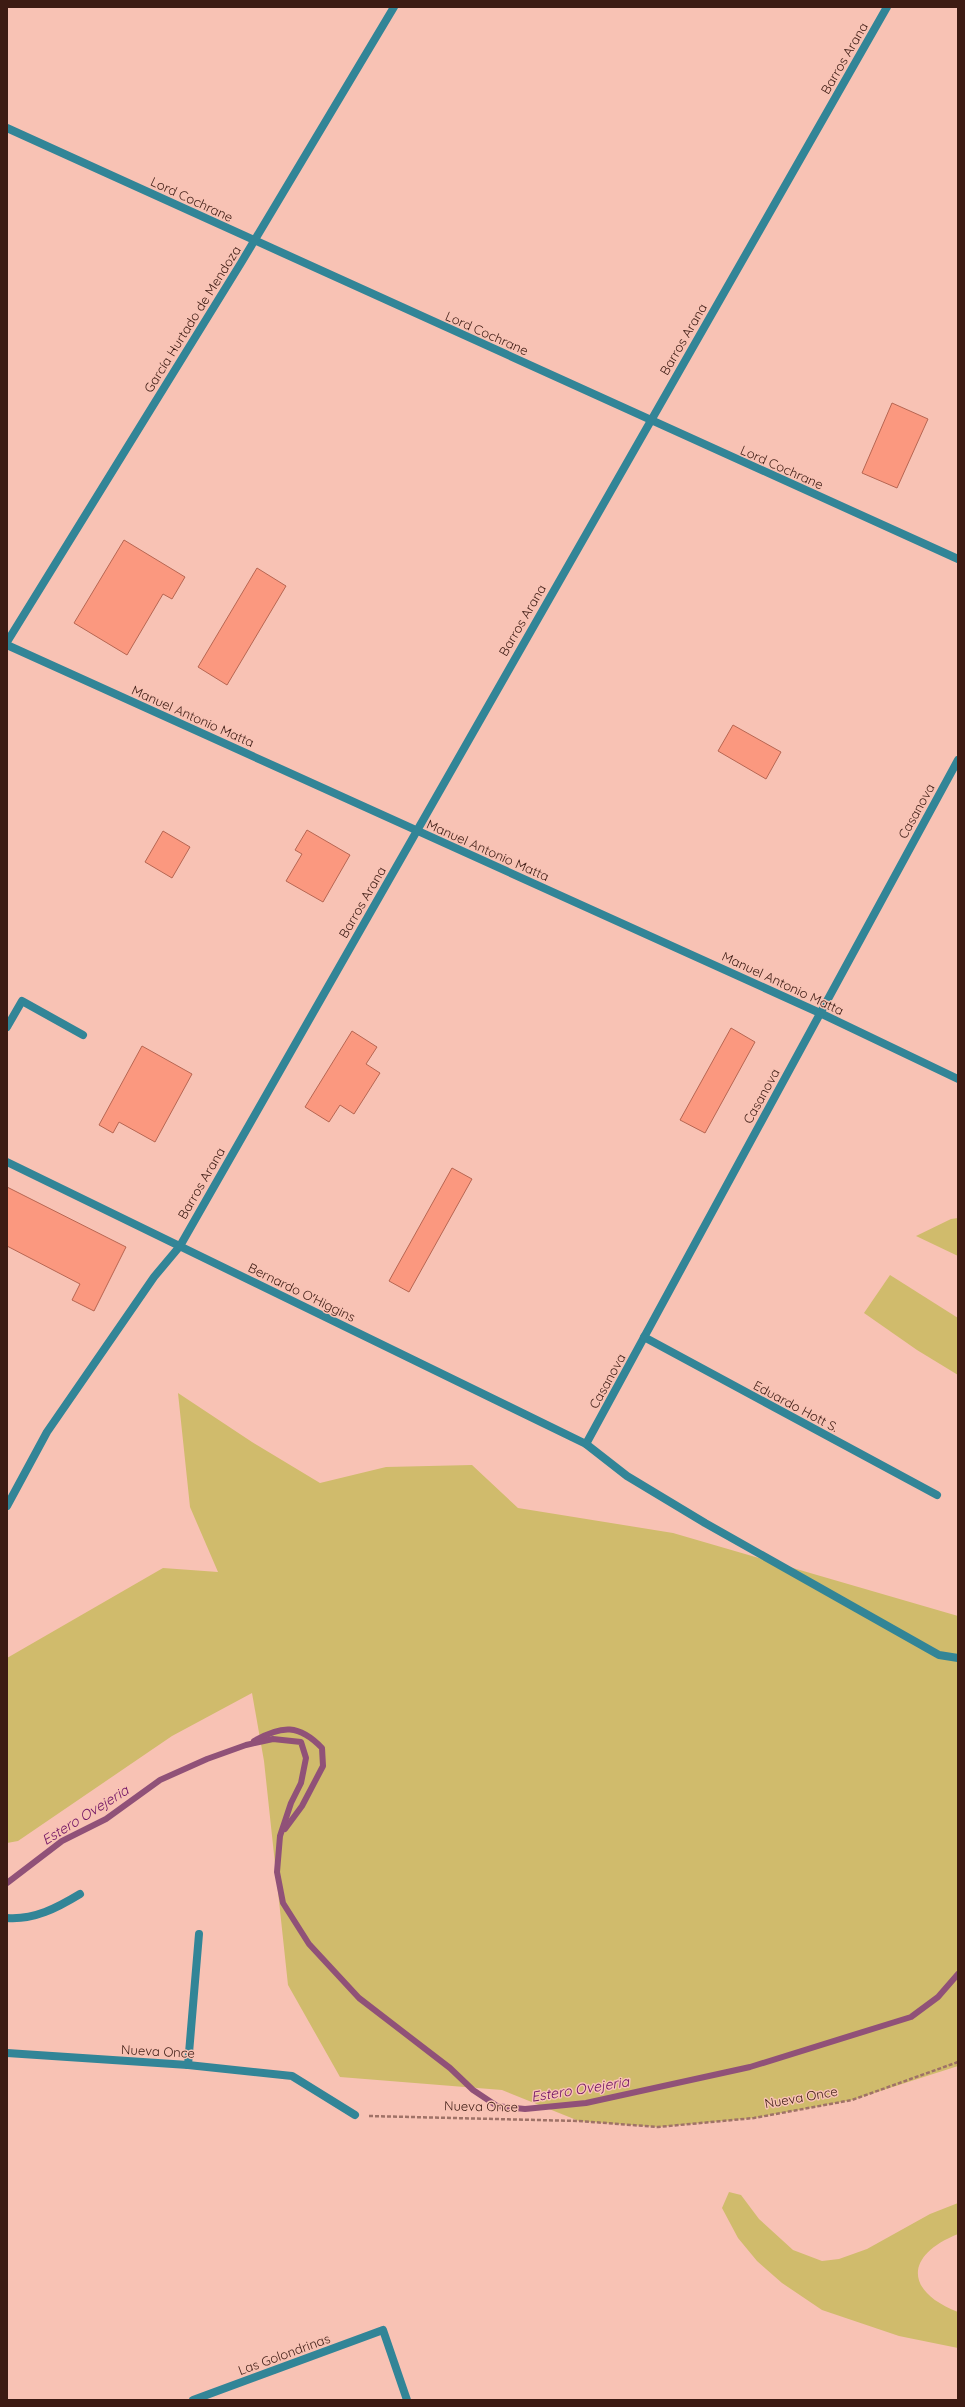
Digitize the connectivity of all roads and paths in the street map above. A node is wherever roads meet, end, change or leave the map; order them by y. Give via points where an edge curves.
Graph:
1 (394, 7) edge
2 (886, 7) edge
3 (7, 128) edge
4 (254, 241) junction
5 (650, 421) junction
6 (958, 559) edge
7 (7, 644) edge
8 (958, 760) edge
9 (416, 831) junction
10 (820, 1013) junction
11 (7, 1027) edge
12 (83, 1035) dead end
13 (958, 1079) edge
14 (7, 1162) edge
15 (180, 1246) junction
16 (644, 1337) junction
17 (586, 1444) junction
18 (937, 1495) dead end
19 (7, 1506) edge
20 (958, 1658) edge
21 (80, 1894) dead end
22 (7, 1918) edge
23 (199, 1934) dead end
24 (7, 2053) edge
25 (958, 2062) edge
26 (188, 2064) junction
27 (355, 2115) joint
28 (193, 2400) edge
29 (407, 2400) edge

1 - 4 street, García Hurtado de Mendoza
2 - 5 street, Barros Arana
3 - 4 street, Lord Cochrane
4 - 5 street, Lord Cochrane
4 - 7 street, García Hurtado de Mendoza
5 - 6 street, Lord Cochrane
5 - 9 street, Barros Arana
7 - 9 street, Manuel Antonio Matta
8 - 10 street, Casanova
9 - 10 street, Manuel Antonio Matta
9 - 15 street, Barros Arana
10 - 13 street, Manuel Antonio Matta
10 - 16 street, Casanova
11 - 12 street via 22,1000
14 - 15 street, Bernardo O'Higgins
15 - 17 street, Bernardo O'Higgins
15 - 19 street, Barros Arana via 154,1277 47,1432
16 - 17 street, Casanova
16 - 18 street, Eduardo Hott S.
17 - 20 street, Bernardo O'Higgins via 627,1476 705,1523 939,1655
21 - 22 street via 58,1907 30,1917
23 - 26 street
24 - 26 street, Nueva Once
25 - 27 path, Nueva Once via 852,2100 754,2118 658,2127 580,2121
26 - 27 street, Nueva Once via 292,2076
28 - 29 street, Las Golondrinas via 383,2330

